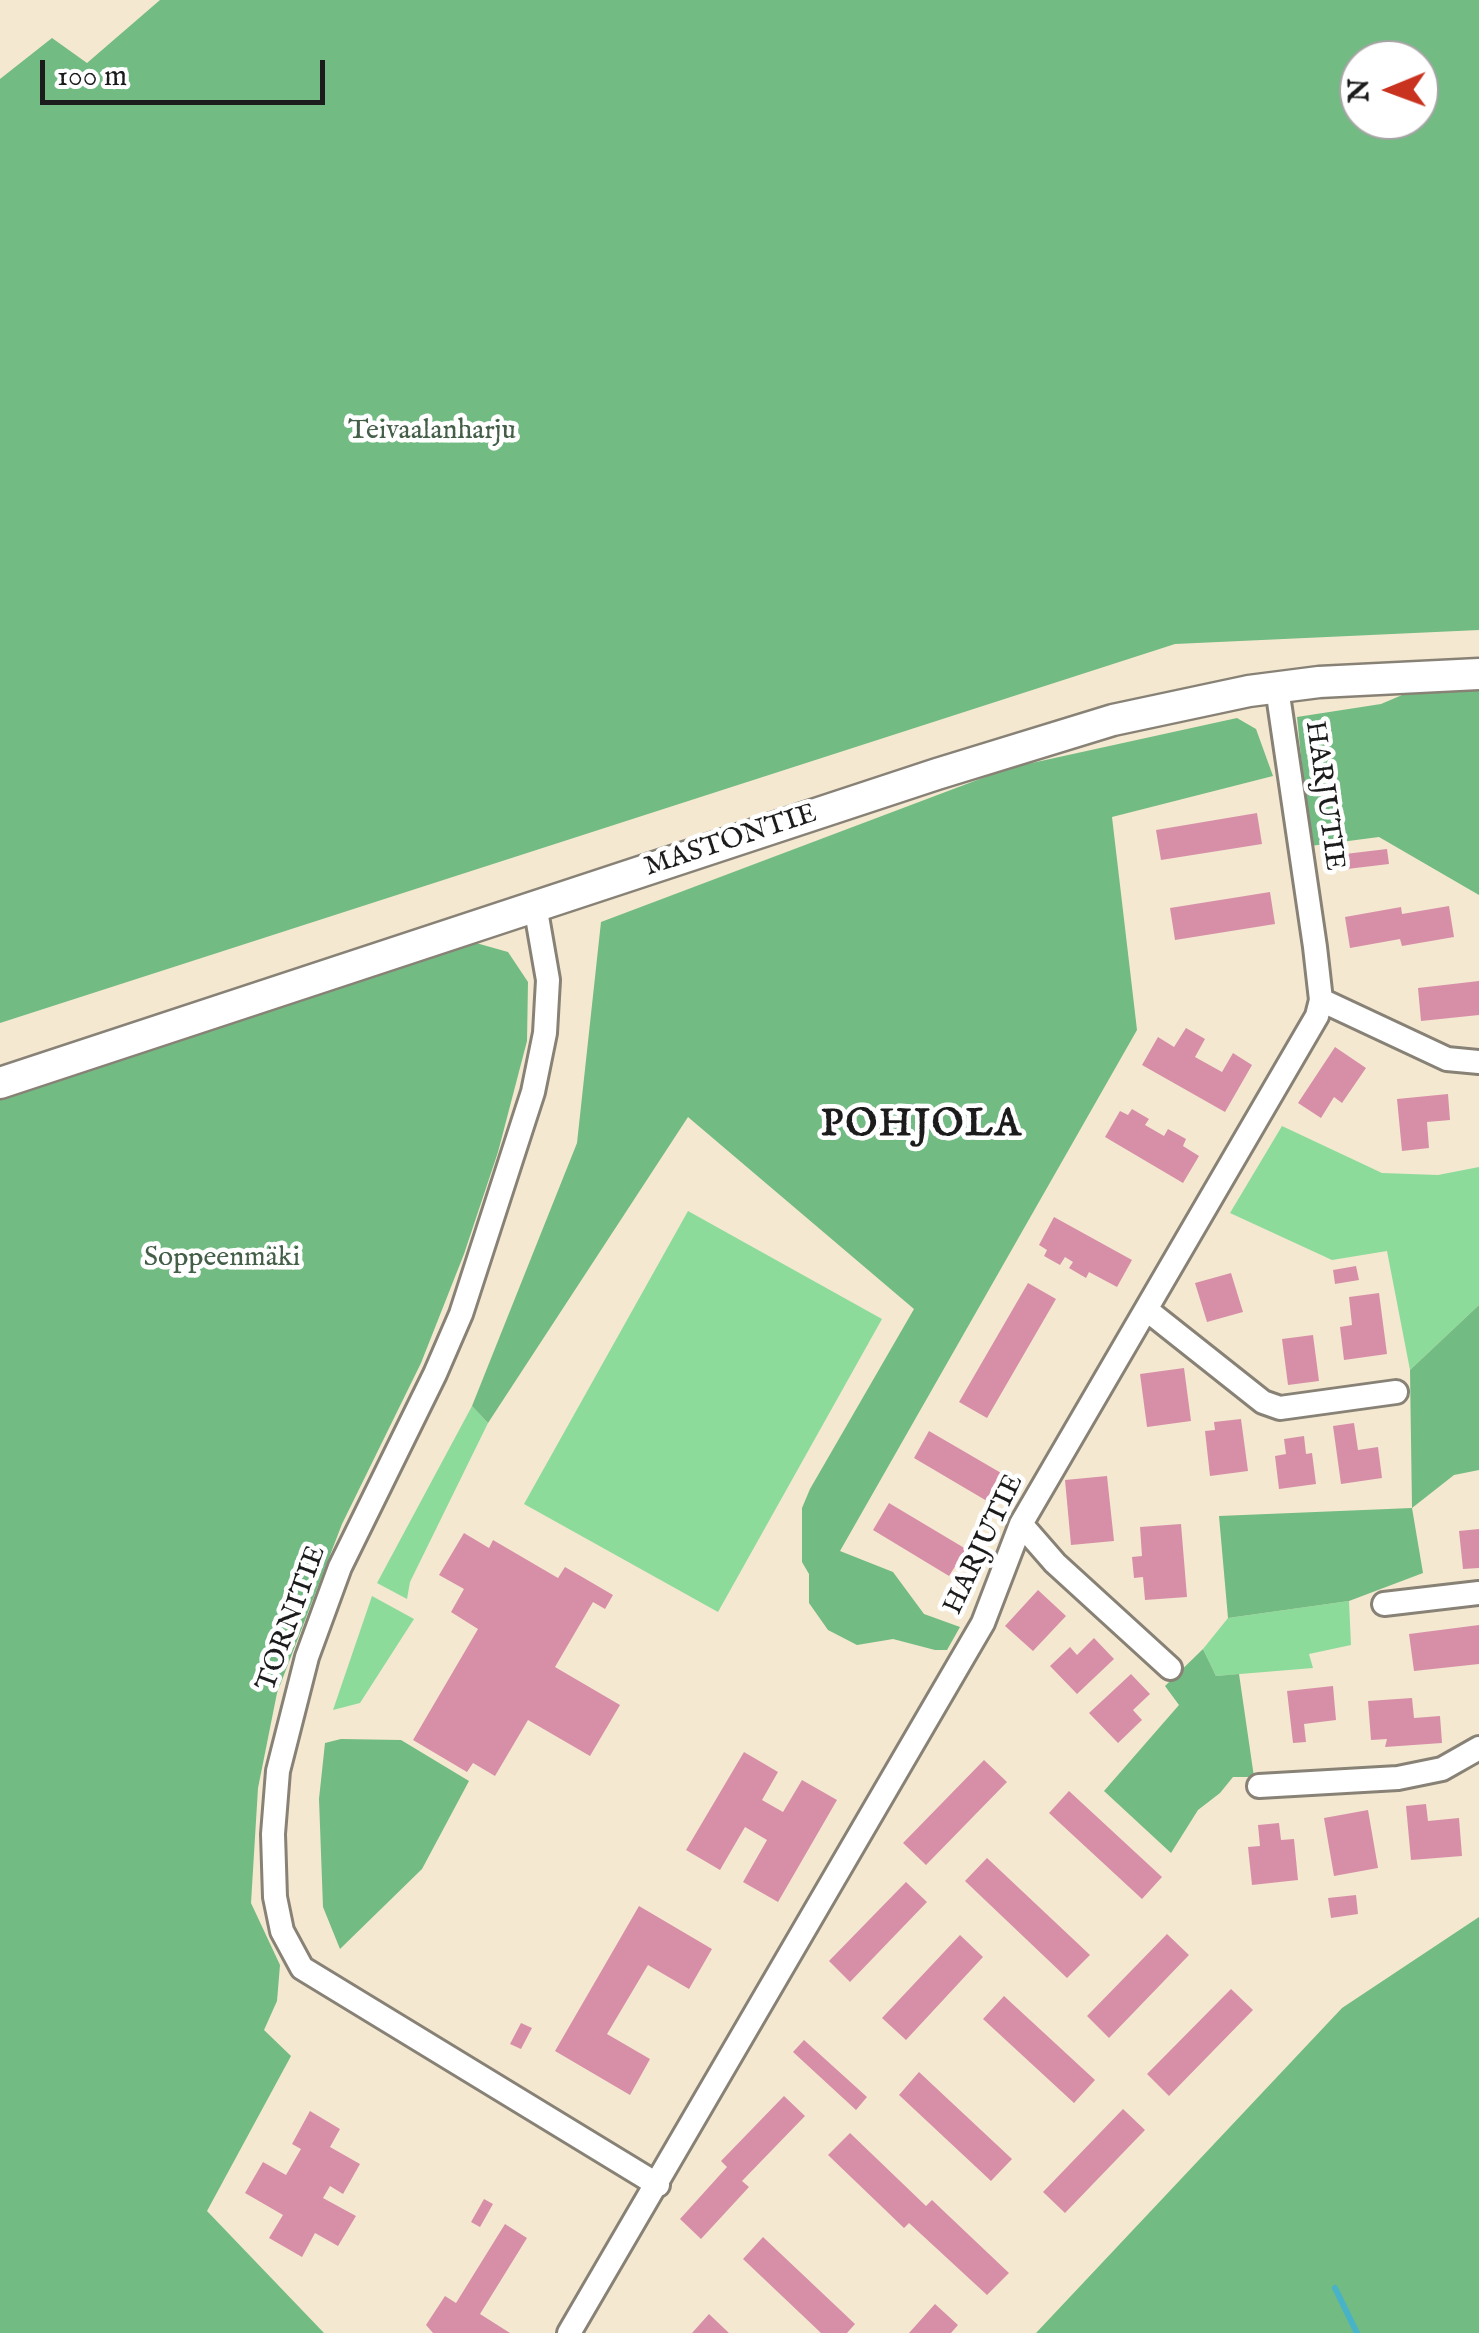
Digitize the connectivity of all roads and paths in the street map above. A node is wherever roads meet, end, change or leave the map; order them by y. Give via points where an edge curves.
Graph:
1 (1479, 674) edge
2 (1277, 688) junction
3 (535, 905) junction
4 (1321, 1000) junction
5 (1479, 1062) edge
6 (0, 1084) edge
7 (1147, 1310) junction
8 (1396, 1392) dead end
9 (1022, 1524) junction
10 (1479, 1592) edge
11 (1384, 1604) dead end
12 (1170, 1668) dead end
13 (1479, 1748) edge
14 (1259, 1786) dead end
15 (658, 2185) junction
16 (569, 2333) edge

1 - 2 main road, MASTONTIE
2 - 3 main road, MASTONTIE via 1093,726
2 - 4 street, HARJUTIE
3 - 6 main road, MASTONTIE
3 - 15 street, TORNITIE via 548,980 532,1092 461,1314 340,1567 307,1657 278,1770 275,1896 282,1932 302,1968
4 - 5 street via 1447,1059
4 - 7 street, HARJUTIE via 1304,1041
7 - 8 street via 1263,1402 1280,1408
7 - 9 street, HARJUTIE
9 - 12 street
9 - 15 street, HARJUTIE via 983,1624
10 - 11 street
13 - 14 street via 1442,1769 1398,1778
15 - 16 street, HARJUTIE

